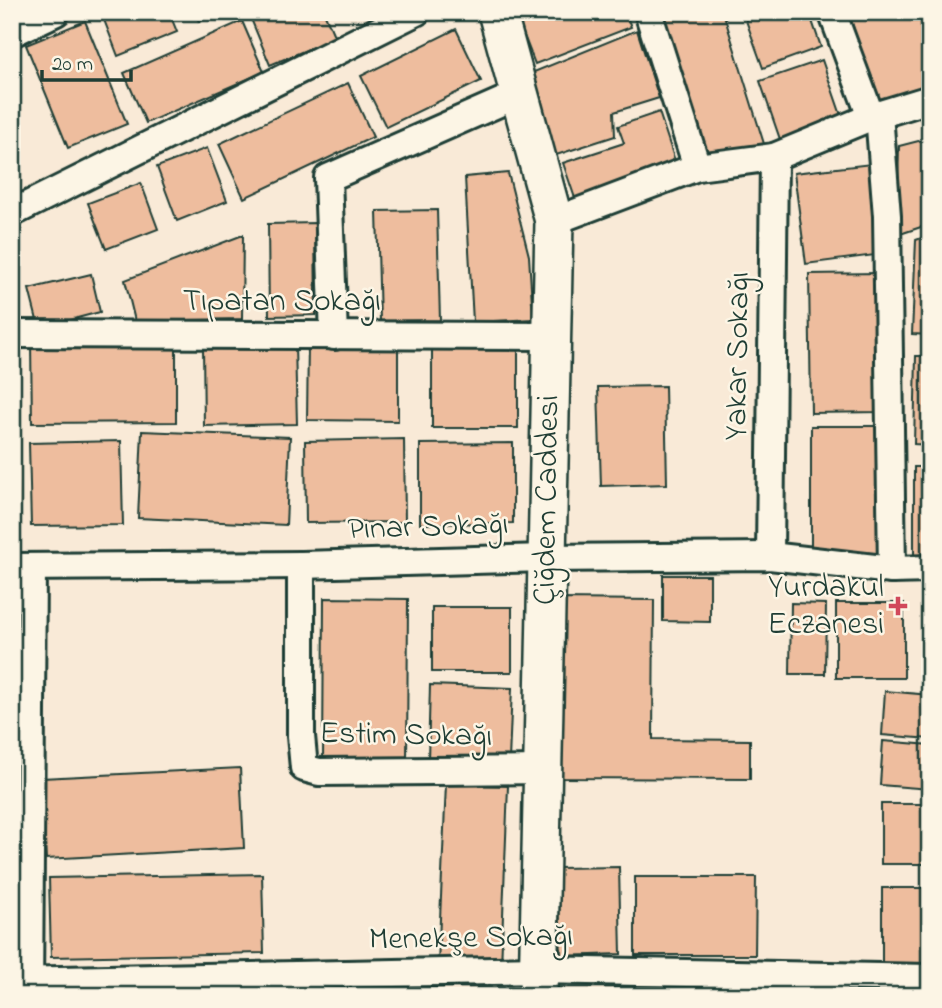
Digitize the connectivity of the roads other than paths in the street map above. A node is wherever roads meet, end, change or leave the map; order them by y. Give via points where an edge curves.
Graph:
1 (56, 12) edge
2 (416, 12) edge
3 (497, 12) edge
4 (648, 12) edge
5 (832, 12) edge
6 (12, 33) edge
7 (519, 94) junction
8 (930, 99) edge
9 (875, 116) junction
10 (774, 157) junction
11 (697, 167) junction
12 (12, 213) edge
13 (554, 221) junction
14 (12, 334) edge
15 (334, 336) junction
16 (551, 336) junction
17 (770, 556) junction
18 (546, 558) junction
19 (301, 565) junction
20 (22, 567) edge
21 (930, 569) edge
22 (892, 570) junction
23 (542, 770) junction
24 (930, 978) edge
25 (538, 983) edge
26 (24, 986) edge

1 - 6 street
2 - 12 street
3 - 7 main road, Çiğdem Caddesi
4 - 11 street
5 - 9 street
7 - 13 main road, Çiğdem Caddesi
7 - 15 street via 328,178
8 - 9 street
9 - 10 street
9 - 22 street via 887,216
10 - 11 street
10 - 17 street, Yakar Sokağı
11 - 13 street
13 - 16 main road, Çiğdem Caddesi
14 - 15 street, Tıpatan Sokağı
15 - 16 street, Tıpatan Sokağı
16 - 18 main road, Çiğdem Caddesi
17 - 18 street, Pınar Sokağı
17 - 22 street, Pınar Sokağı
18 - 19 street, Pınar Sokağı
18 - 23 main road, Çiğdem Caddesi
19 - 20 street, Pınar Sokağı
19 - 23 street, Estim Sokağı via 304,768 319,772
20 - 26 street
21 - 22 street, Pınar Sokağı
23 - 25 main road, Çiğdem Caddesi
24 - 25 street, Menekşe Sokağı
25 - 26 street, Menekşe Sokağı

